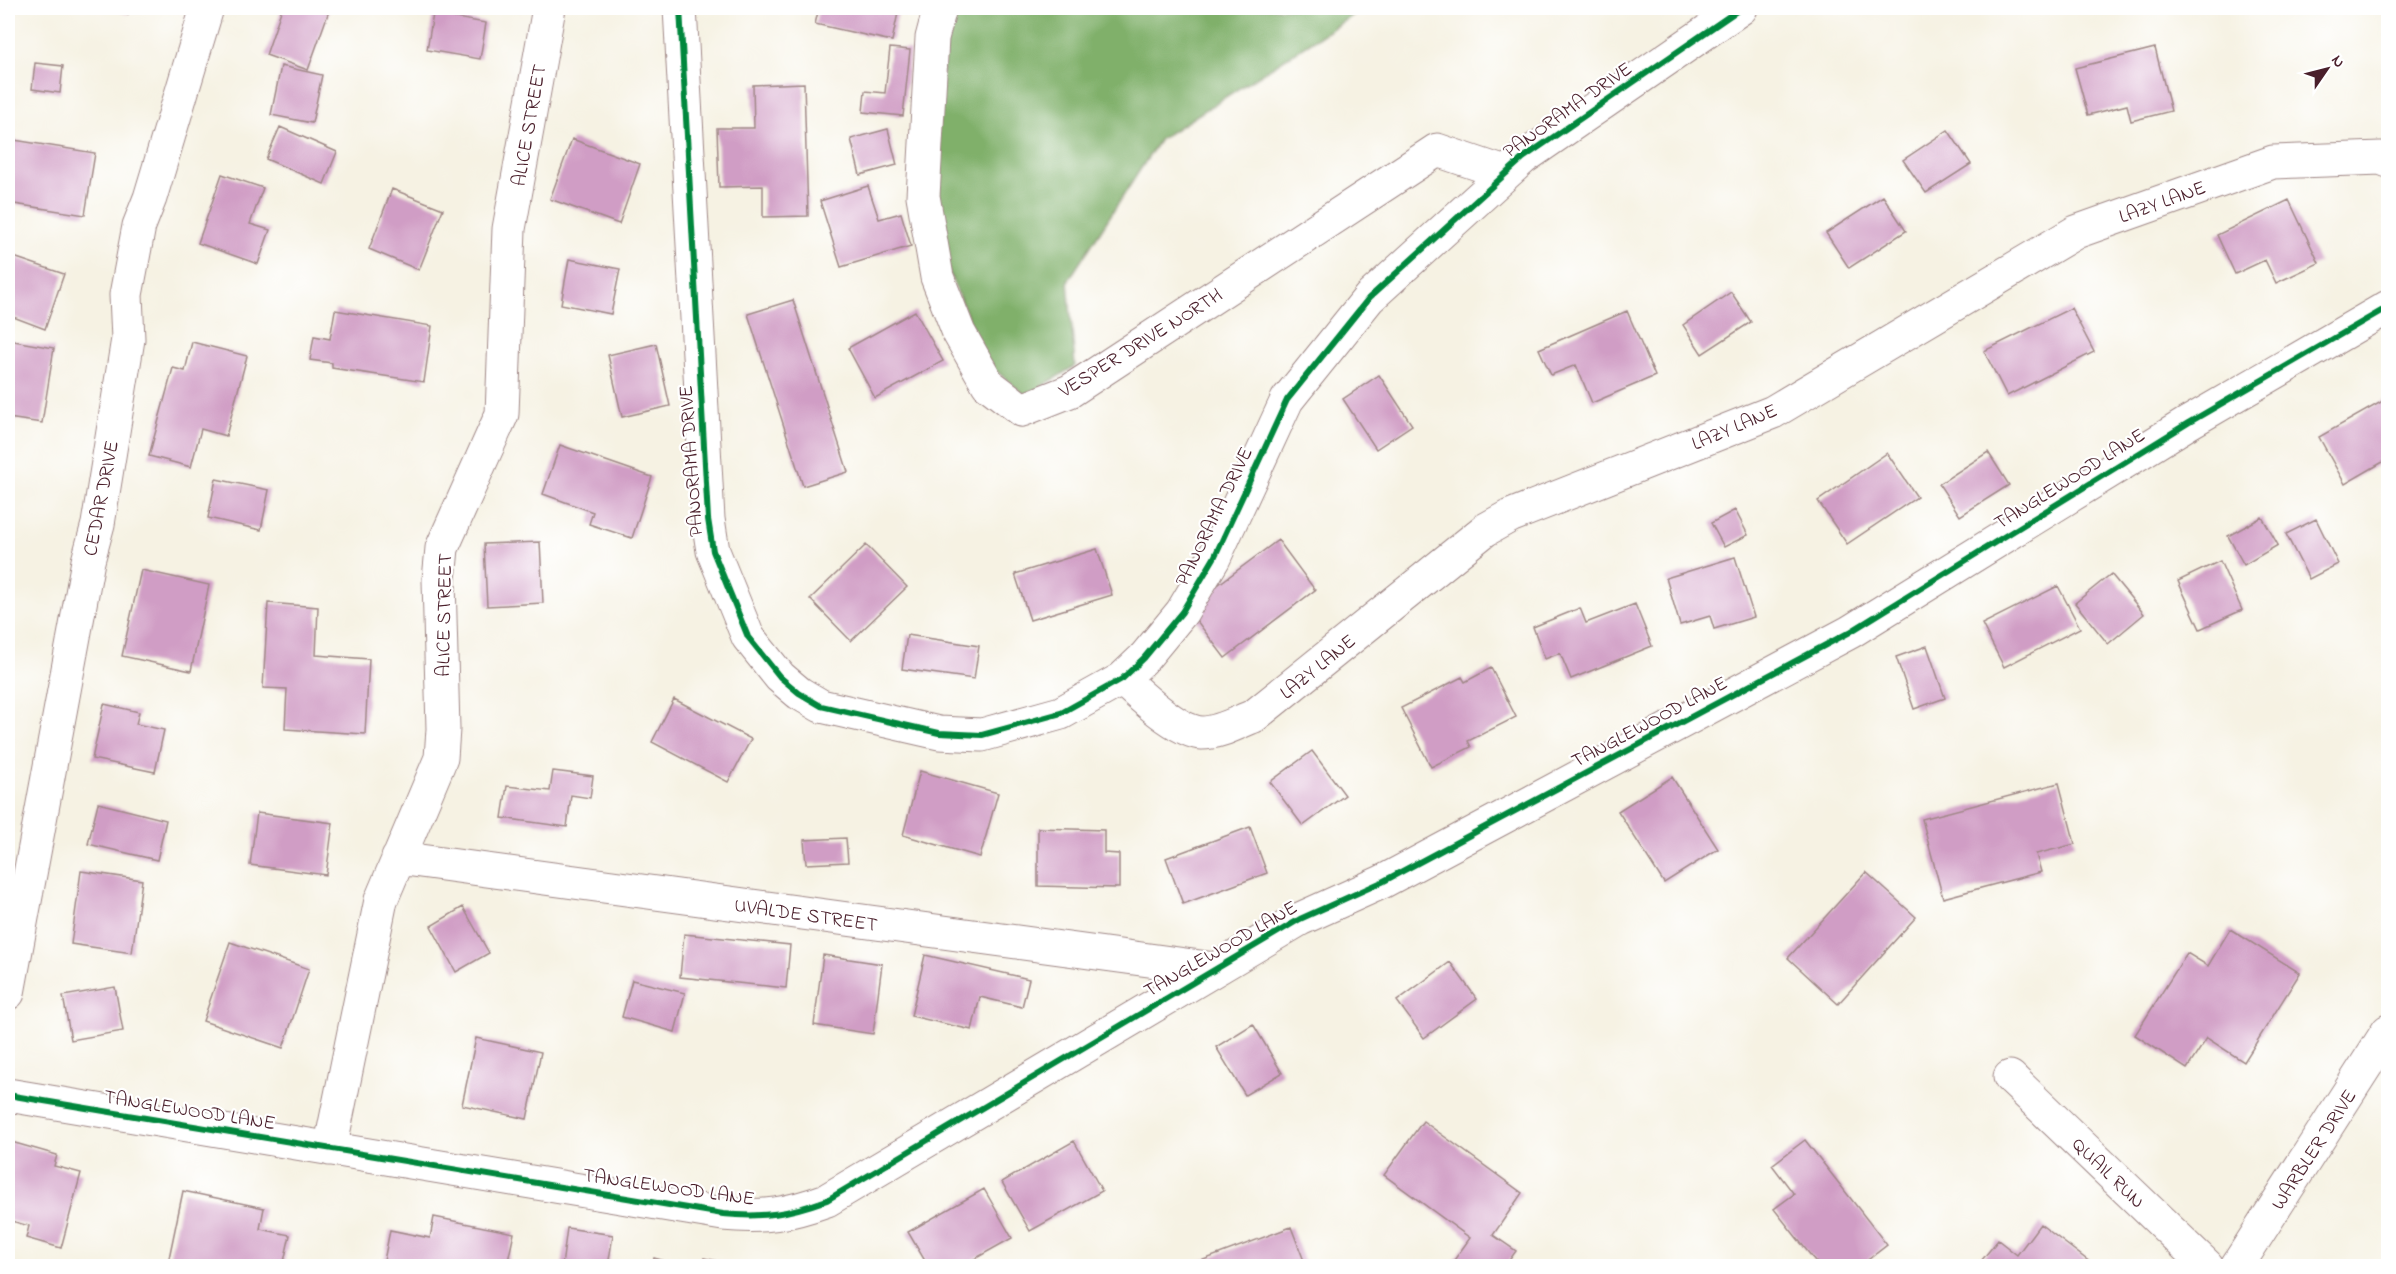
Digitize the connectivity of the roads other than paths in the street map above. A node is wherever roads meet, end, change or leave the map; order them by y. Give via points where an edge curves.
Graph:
1 (207, 8) edge
2 (549, 8) edge
3 (680, 8) edge
4 (940, 8) edge
5 (1741, 8) edge
6 (2388, 161) edge
7 (1505, 173) junction
8 (2388, 307) edge
9 (1122, 679) junction
10 (398, 858) junction
11 (1215, 969) junction
12 (8, 993) edge
13 (2388, 1031) edge
14 (2010, 1077) dead end
15 (8, 1095) edge
16 (330, 1149) junction
17 (2207, 1266) edge
18 (2237, 1266) edge

1 - 12 street, CEDAR DRIVE via 139,226 126,295 128,339 98,524
2 - 10 street, ALICE STREET via 508,229 502,414 442,548 441,759
3 - 9 street, PANORAMA DRIVE via 708,519 713,551 748,637 780,677 821,706 939,733 982,735 1060,713
4 - 7 street, VESPER DRIVE NORTH via 932,38 923,196 937,277 959,333 988,384 1022,410 1070,391 1437,150
5 - 7 street, PANORAMA DRIVE
6 - 9 street, LAZY LANE via 2381,158 2273,162 2076,231 1773,412 1509,516 1485,530 1254,716 1228,727 1200,733 1183,728
7 - 9 street, PANORAMA DRIVE via 1369,298 1287,400 1214,558 1182,612
8 - 11 street, TANGLEWOOD LANE via 2188,423 1850,632 1382,882 1300,919
10 - 11 street, UVALDE STREET
10 - 16 street, ALICE STREET via 381,900
11 - 16 street, TANGLEWOOD LANE via 827,1200 794,1212 758,1218 723,1214
13 - 18 street, WARBLER DRIVE
14 - 17 street, QUAIL RUN
15 - 16 street, TANGLEWOOD LANE

